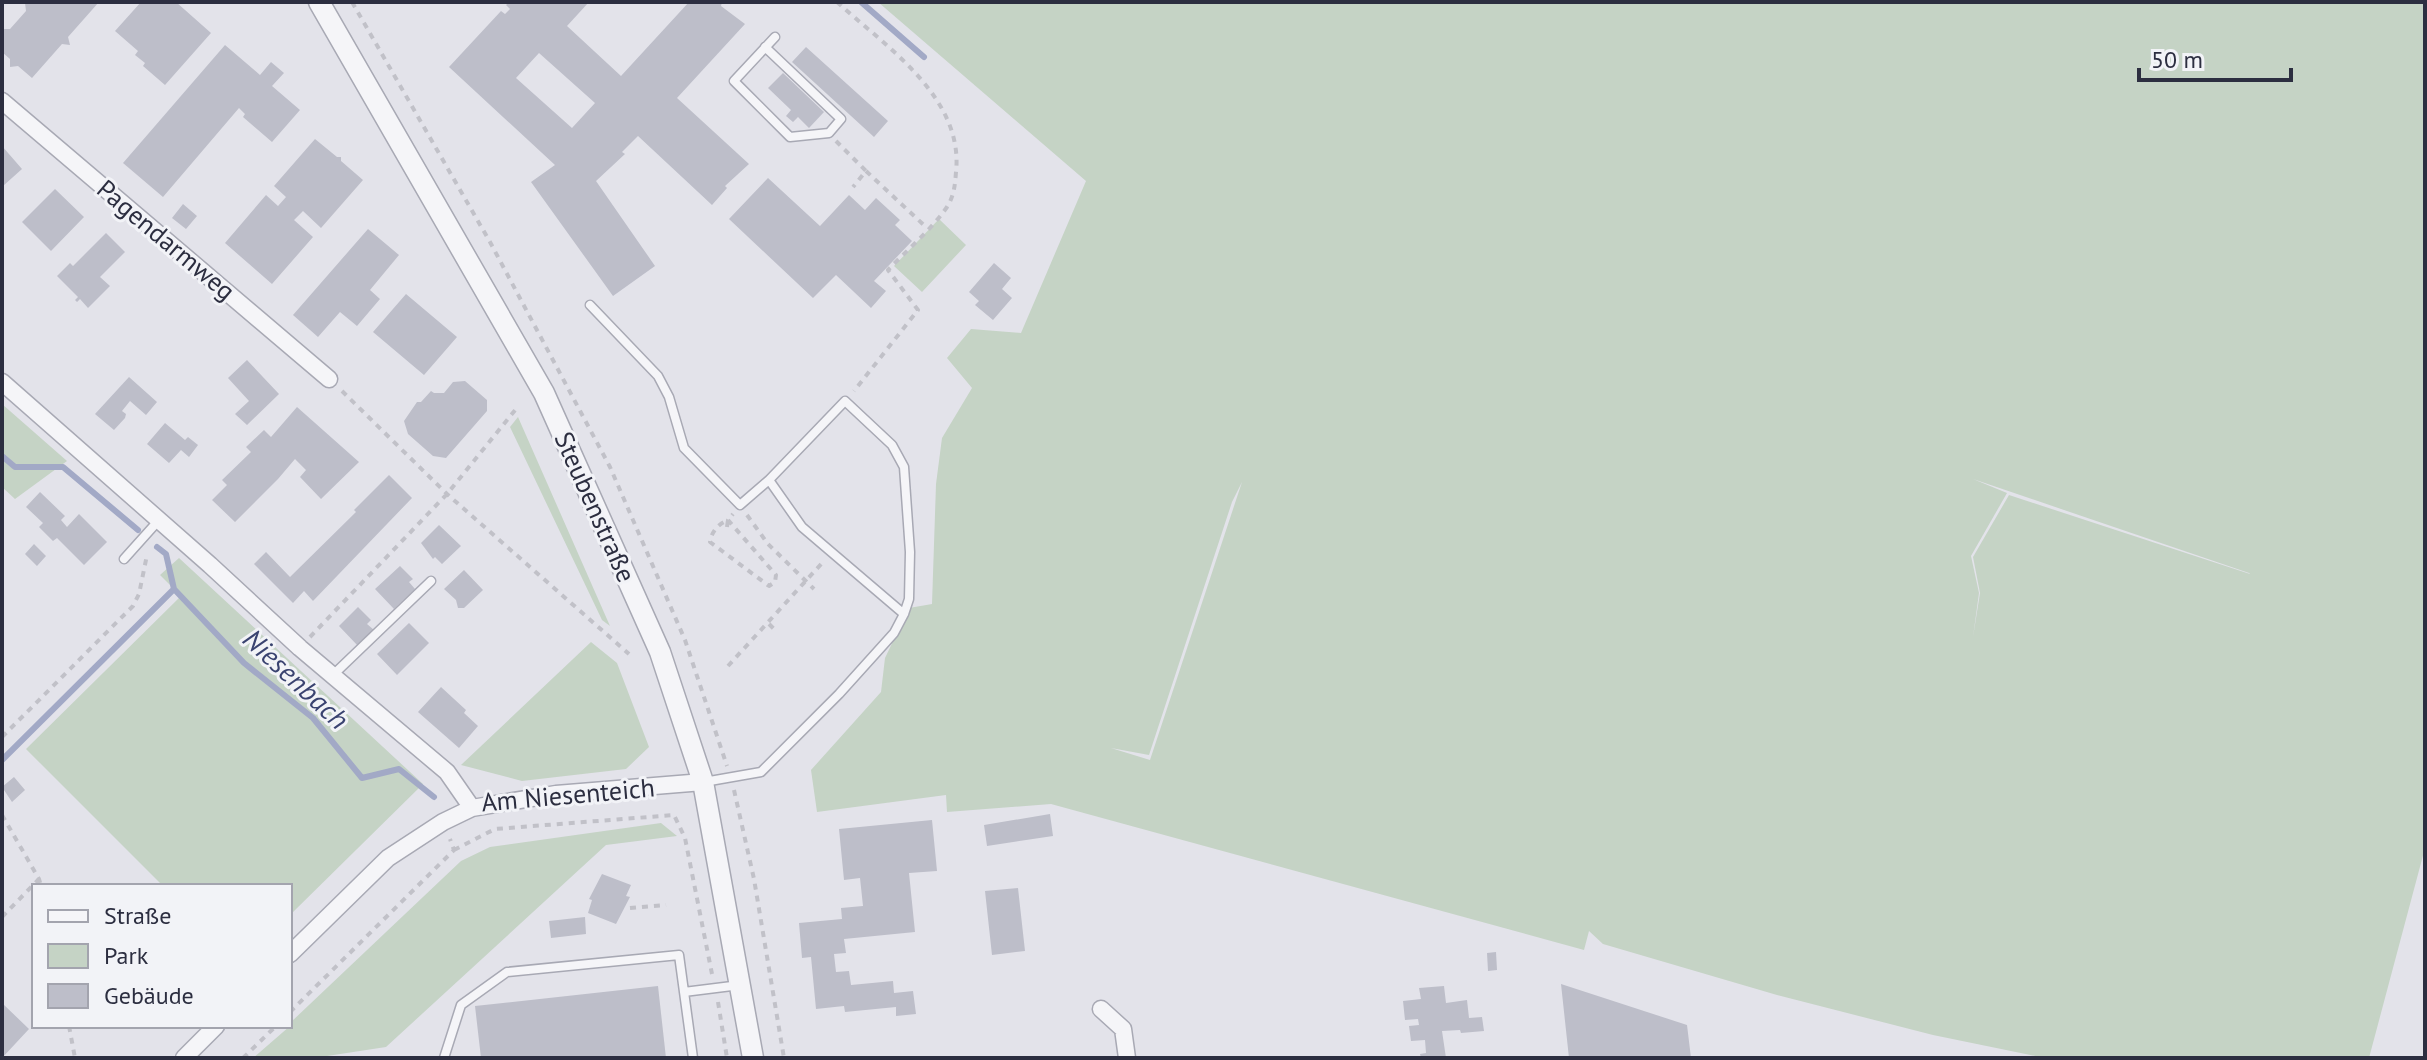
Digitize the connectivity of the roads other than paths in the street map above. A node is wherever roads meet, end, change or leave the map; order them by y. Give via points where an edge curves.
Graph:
1 (319, 2) edge
2 (775, 37) dead end
3 (765, 47) junction
4 (2, 101) edge
5 (590, 305) dead end
6 (329, 379) road end
7 (2, 382) edge
8 (769, 480) junction
9 (159, 520) junction
10 (124, 559) dead end
11 (431, 581) dead end
12 (904, 614) junction
13 (333, 675) junction
14 (703, 782) junction
15 (472, 808) junction
16 (292, 952) edge
17 (741, 985) junction
18 (684, 992) junction
19 (1101, 1009) dead end
20 (214, 1028) edge
21 (184, 1058) edge
22 (444, 1058) edge
23 (693, 1058) edge
24 (753, 1058) edge
25 (1127, 1058) edge

1 - 14 street, Steubenstraße via 544,393 660,652
2 - 3 lane
3 - 3 lane via 734,81 790,137 829,133 841,119
4 - 6 street, Pagendarmweg
5 - 8 lane via 658,376 684,448 740,505
7 - 9 street, Am Niesenteich
8 - 12 lane via 802,527
8 - 12 lane via 845,401 892,445 904,467 909,599
9 - 10 lane
9 - 13 street, Am Niesenteich
11 - 13 lane
12 - 14 lane via 894,633 839,694 761,772
13 - 15 street, Am Niesenteich via 447,772
14 - 15 street, Am Niesenteich via 556,794
14 - 17 street, Steubenstraße
15 - 16 street via 388,858
17 - 18 lane
17 - 24 street, Steubenstraße
18 - 22 lane via 679,955 507,972 461,1005
18 - 23 lane
19 - 25 street via 1123,1029
20 - 21 street

